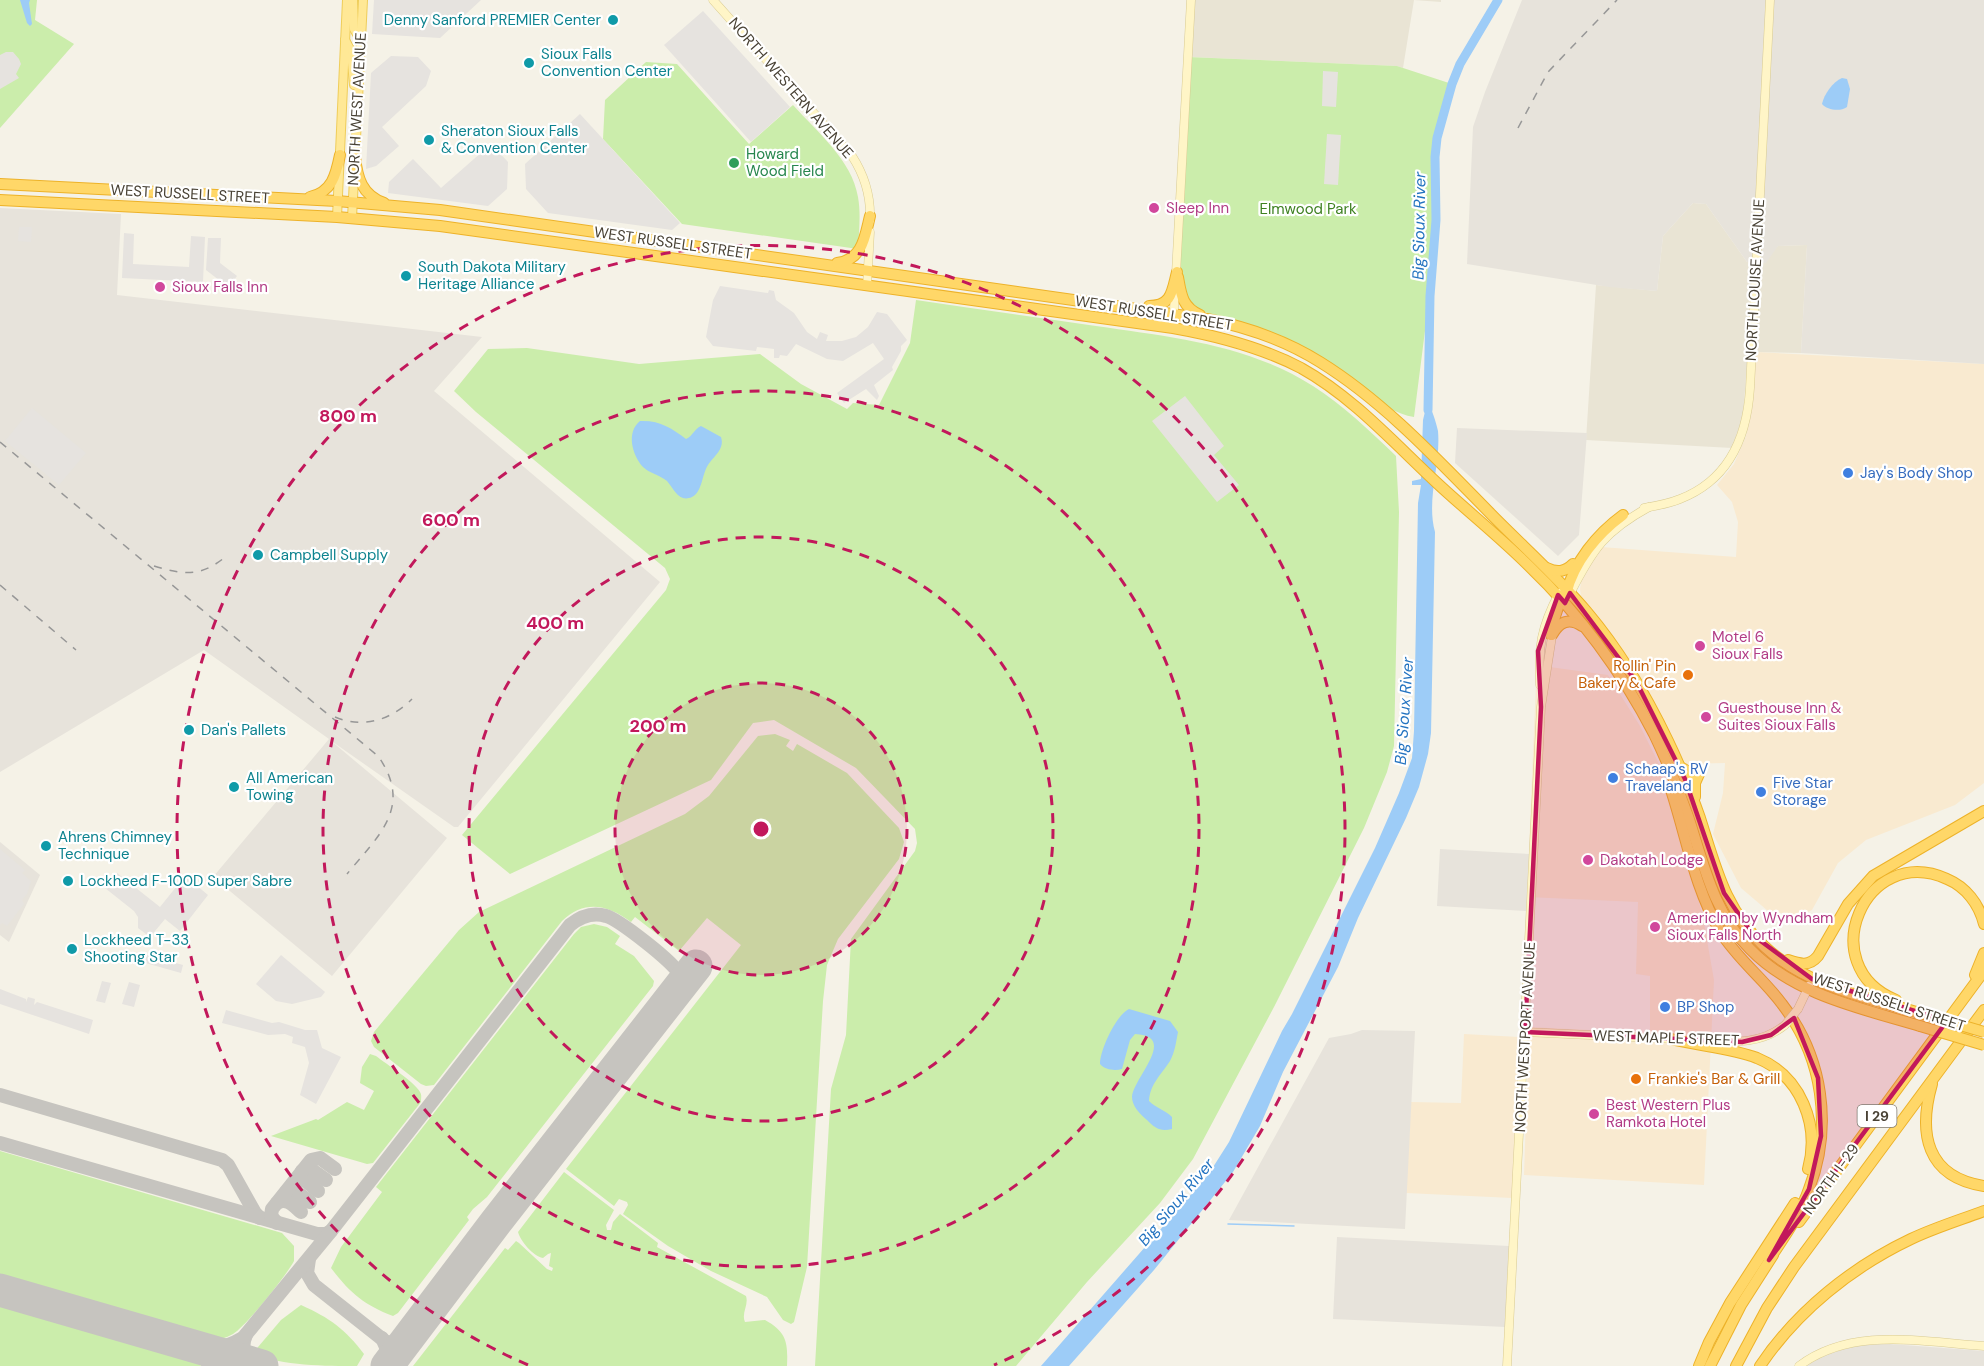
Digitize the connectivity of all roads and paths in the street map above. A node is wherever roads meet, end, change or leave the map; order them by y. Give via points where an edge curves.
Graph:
1 (347, 0) edge
2 (353, 0) edge
3 (363, 0) edge
4 (713, 0) edge
5 (1191, 0) edge
6 (1770, 0) edge
7 (345, 40) junction
8 (361, 41) junction
9 (357, 100) junction
10 (339, 155) junction
11 (355, 156) junction
12 (0, 183) edge
13 (276, 198) junction
14 (0, 200) edge
15 (338, 201) junction
16 (353, 202) junction
17 (396, 206) junction
18 (870, 216) junction
19 (337, 217) junction
20 (352, 218) junction
21 (807, 262) junction
22 (867, 270) junction
23 (1177, 272) junction
24 (784, 274) junction
25 (939, 280) junction
26 (867, 286) junction
27 (1116, 305) junction
28 (1174, 314) junction
29 (1217, 321) junction
30 (1173, 328) junction
31 (1649, 507) junction
32 (1623, 515) junction
33 (1538, 561) junction
34 (1573, 564) junction
35 (1564, 594) junction
36 (1584, 627) junction
37 (1551, 635) junction
38 (1541, 707) junction
39 (1649, 724) junction
40 (1984, 811) edge
41 (1843, 912) junction
42 (1984, 924) edge
43 (1984, 953) edge
44 (1776, 956) junction
45 (1984, 971) edge
46 (1812, 979) junction
47 (1807, 990) junction
48 (1984, 1010) edge
49 (1954, 1011) junction
50 (1923, 1014) junction
51 (1525, 1032) junction
52 (1984, 1032) edge
53 (1671, 1039) junction
54 (1984, 1045) edge
55 (1934, 1078) junction
56 (1984, 1186) edge
57 (1984, 1211) edge
58 (1769, 1260) junction
59 (1984, 1346) edge
60 (1507, 1366) edge
61 (1699, 1366) edge
62 (1710, 1366) edge
63 (1736, 1366) edge
64 (1760, 1366) edge
65 (1799, 1366) edge

1 - 7 main road, NORTH WEST AVENUE
2 - 8 main road via 354,29
3 - 8 main road, NORTH WEST AVENUE
4 - 18 street, NORTH WESTERN AVENUE via 852,156 867,188
5 - 23 street
6 - 31 street, NORTH LOUISE AVENUE via 1745,427 1728,461 1710,481 1688,496
7 - 9 main road via 351,51
7 - 10 main road, NORTH WEST AVENUE
8 - 9 main road, NORTH WEST AVENUE
9 - 11 main road, NORTH WEST AVENUE
10 - 13 highway via 334,180 321,194
10 - 15 main road, NORTH WEST AVENUE
11 - 16 main road, NORTH WEST AVENUE
11 - 17 highway via 359,179 367,193
12 - 13 highway, WEST RUSSELL STREET
13 - 15 highway, WEST RUSSELL STREET
14 - 19 highway, WEST RUSSELL STREET
15 - 16 highway, WEST RUSSELL STREET
15 - 19 main road, NORTH WEST AVENUE
16 - 17 highway, WEST RUSSELL STREET
16 - 20 main road, NORTH WEST AVENUE
17 - 21 highway, WEST RUSSELL STREET
18 - 21 highway via 862,247 854,257 840,263
18 - 22 street, NORTH WESTERN AVENUE
19 - 20 highway, WEST RUSSELL STREET
20 - 24 highway, WEST RUSSELL STREET via 474,230
21 - 22 highway, WEST RUSSELL STREET
22 - 24 highway via 854,276
22 - 25 highway, WEST RUSSELL STREET
22 - 26 street, NORTH WESTERN AVENUE
23 - 27 highway via 1171,294 1162,304
23 - 28 street
23 - 29 highway via 1187,307
24 - 26 highway, WEST RUSSELL STREET
25 - 26 highway via 882,280
25 - 27 highway, WEST RUSSELL STREET
26 - 30 highway, WEST RUSSELL STREET
27 - 28 highway, WEST RUSSELL STREET
28 - 29 highway, WEST RUSSELL STREET
28 - 30 street
29 - 33 highway, WEST RUSSELL STREET via 1268,336 1350,382 1400,424
30 - 35 highway, WEST RUSSELL STREET via 1254,347 1301,368 1343,396 1450,496
31 - 32 street, NORTH LOUISE AVENUE
31 - 35 street, NORTH LOUISE AVENUE via 1616,527 1602,541
32 - 34 street, NORTH LOUISE AVENUE via 1594,535
32 - 35 highway via 1582,557
33 - 34 highway via 1555,571
33 - 35 highway, WEST RUSSELL STREET
34 - 35 street, NORTH LOUISE AVENUE
35 - 36 highway, WEST RUSSELL STREET
35 - 37 highway
35 - 38 street, NORTH WESTPORT AVENUE via 1543,626 1539,642
35 - 44 highway, WEST RUSSELL STREET via 1605,635 1628,668 1680,767 1716,874 1730,903 1749,930
36 - 37 highway via 1566,621
36 - 39 highway, WEST RUSSELL STREET
37 - 38 street, NORTH WESTPORT AVENUE
38 - 51 street, NORTH WESTPORT AVENUE
39 - 47 highway, WEST RUSSELL STREET via 1724,916 1759,958
39 - 58 highway via 1713,918 1735,952 1798,1026 1818,1078 1822,1118 1814,1175 1793,1223
40 - 41 highway via 1882,870 1856,893
41 - 44 highway via 1811,963 1803,965
41 - 46 highway
42 - 50 highway via 1965,890 1932,874 1891,879 1864,902 1853,938 1862,971 1884,994
43 - 49 highway
44 - 46 highway, WEST RUSSELL STREET
45 - 49 highway, NORTH I-29 / I 29
46 - 47 street, WEST MAPLE STREET
46 - 50 highway, WEST RUSSELL STREET
47 - 53 street, WEST MAPLE STREET, bridge via 1798,1009 1771,1035 1750,1042
47 - 54 highway, WEST RUSSELL STREET, bridge
48 - 55 highway, NORTH I-29 / I 29
49 - 58 highway, NORTH I-29 / I 29
50 - 52 highway, WEST RUSSELL STREET, bridge
51 - 53 street, WEST MAPLE STREET
51 - 60 street, NORTH WESTPORT AVENUE
53 - 61 highway via 1742,1054 1774,1068 1803,1102 1812,1139 1810,1162 1795,1203 1730,1302
55 - 56 highway via 1925,1123 1934,1156 1960,1179
55 - 63 highway, NORTH I-29 / I 29 via 1794,1267
57 - 64 highway via 1913,1239 1862,1267 1803,1315
58 - 62 highway, NORTH I-29 / I 29 via 1736,1313
59 - 65 street via 1857,1341 1823,1351

